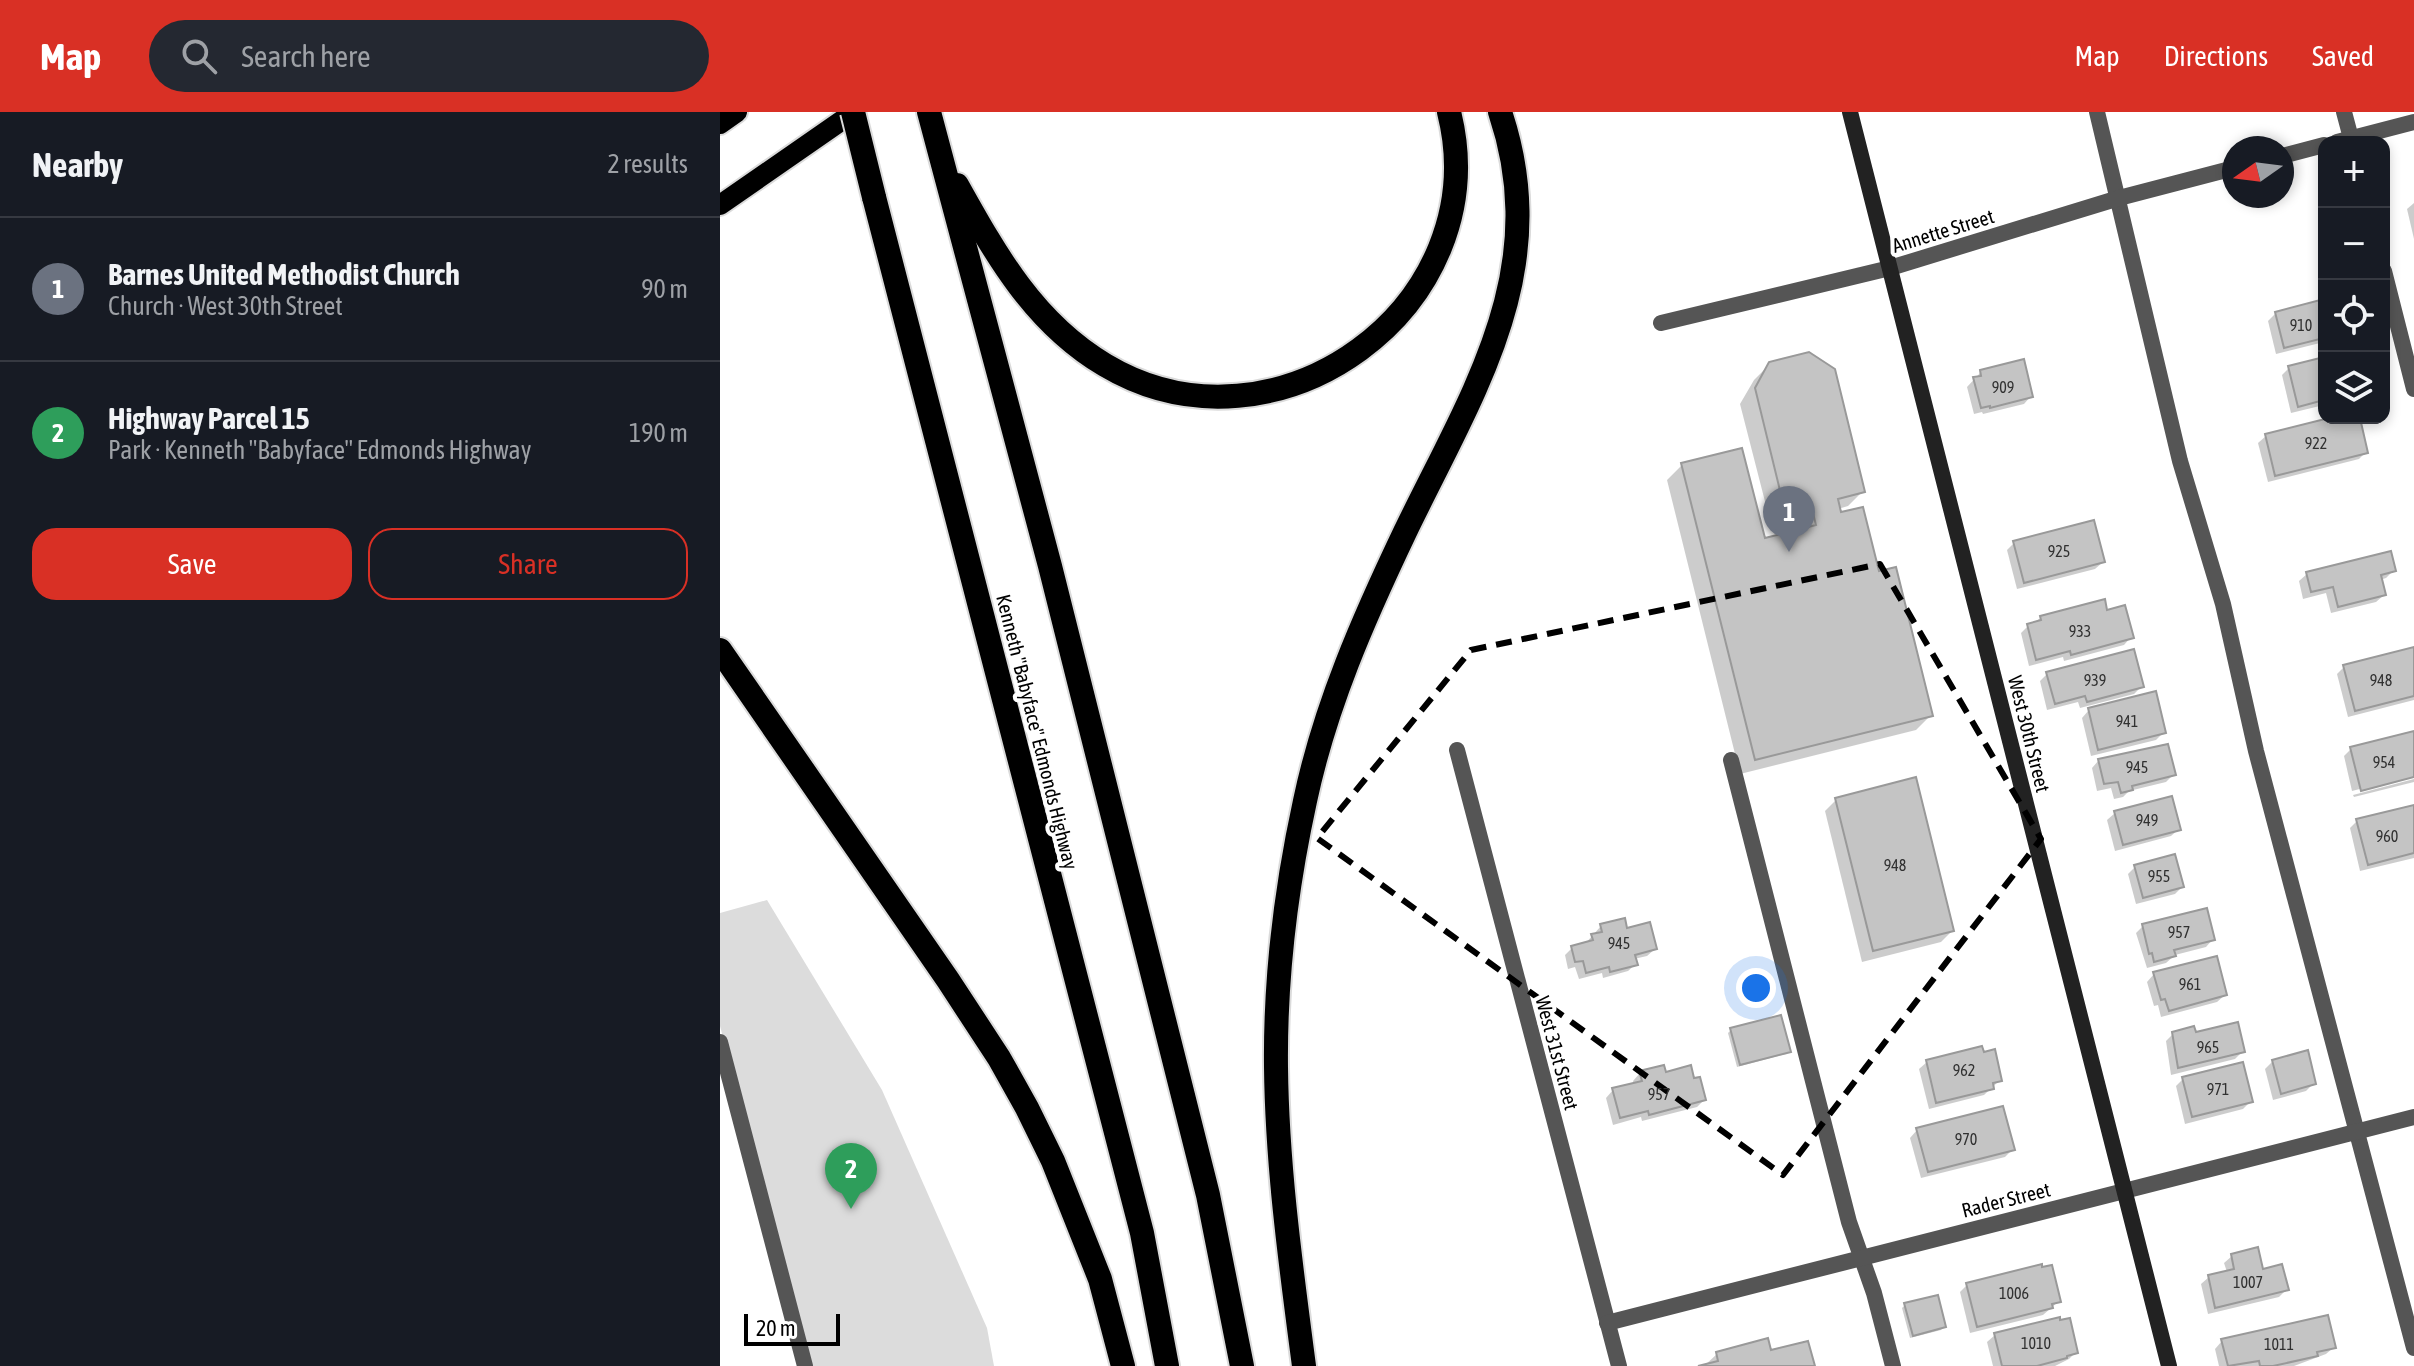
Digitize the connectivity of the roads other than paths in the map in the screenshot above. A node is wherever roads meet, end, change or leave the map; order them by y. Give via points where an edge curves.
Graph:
1 (737, 112) edge
2 (854, 112) edge
3 (929, 112) edge
4 (1449, 112) edge
5 (1500, 112) edge
6 (1850, 112) edge
7 (2097, 112) edge
8 (2344, 112) edge
9 (2414, 122) edge
10 (720, 124) edge
11 (2346, 136) edge
12 (2365, 136) edge
13 (2318, 147) edge
14 (939, 151) junction
15 (2294, 153) edge
16 (2222, 171) edge
17 (2119, 198) junction
18 (720, 205) edge
19 (1890, 268) junction
20 (2386, 280) edge
21 (1661, 323) dead end
22 (2414, 389) edge
23 (720, 650) edge
24 (1457, 750) dead end
25 (1731, 760) dead end
26 (720, 1042) edge
27 (2414, 1117) edge
28 (2355, 1132) junction
29 (2124, 1191) junction
30 (1861, 1258) junction
31 (1607, 1323) junction
32 (2414, 1348) edge
33 (805, 1366) edge
34 (1123, 1366) edge
35 (1167, 1366) edge
36 (1242, 1366) edge
37 (1304, 1366) edge
38 (1619, 1366) edge
39 (1893, 1366) edge
40 (2169, 1366) edge

1 - 10 main road
2 - 18 main road
2 - 35 highway, Kenneth "Babyface" Edmonds Highway, bridge via 1142,1233
3 - 14 highway
4 - 14 highway via 1456,161 1452,206 1440,248 1411,300 1382,333 1334,368 1249,395 1161,389 1106,366 1063,337 995,254
5 - 37 highway via 1517,202 1516,259 1506,309 1483,375 1347,662 1305,797 1289,879 1276,1067
6 - 19 main road, West 30th Street
7 - 17 street
8 - 11 street
9 - 12 street
13 - 15 street
14 - 36 highway via 1208,1195
16 - 17 street, Annette Street
17 - 19 street, Annette Street
17 - 28 street via 2180,461 2223,604
19 - 21 street, Annette Street
19 - 29 main road, West 30th Street
20 - 22 street
23 - 34 highway via 961,999 1027,1108 1100,1279
24 - 31 street, West 31st Street
25 - 30 street
26 - 33 street
27 - 28 street, Rader Street
28 - 29 street, Rader Street
28 - 32 street
29 - 30 street, Rader Street
29 - 40 main road, West 30th Street
30 - 31 street, Rader Street
30 - 39 street
31 - 38 street, West 31st Street

